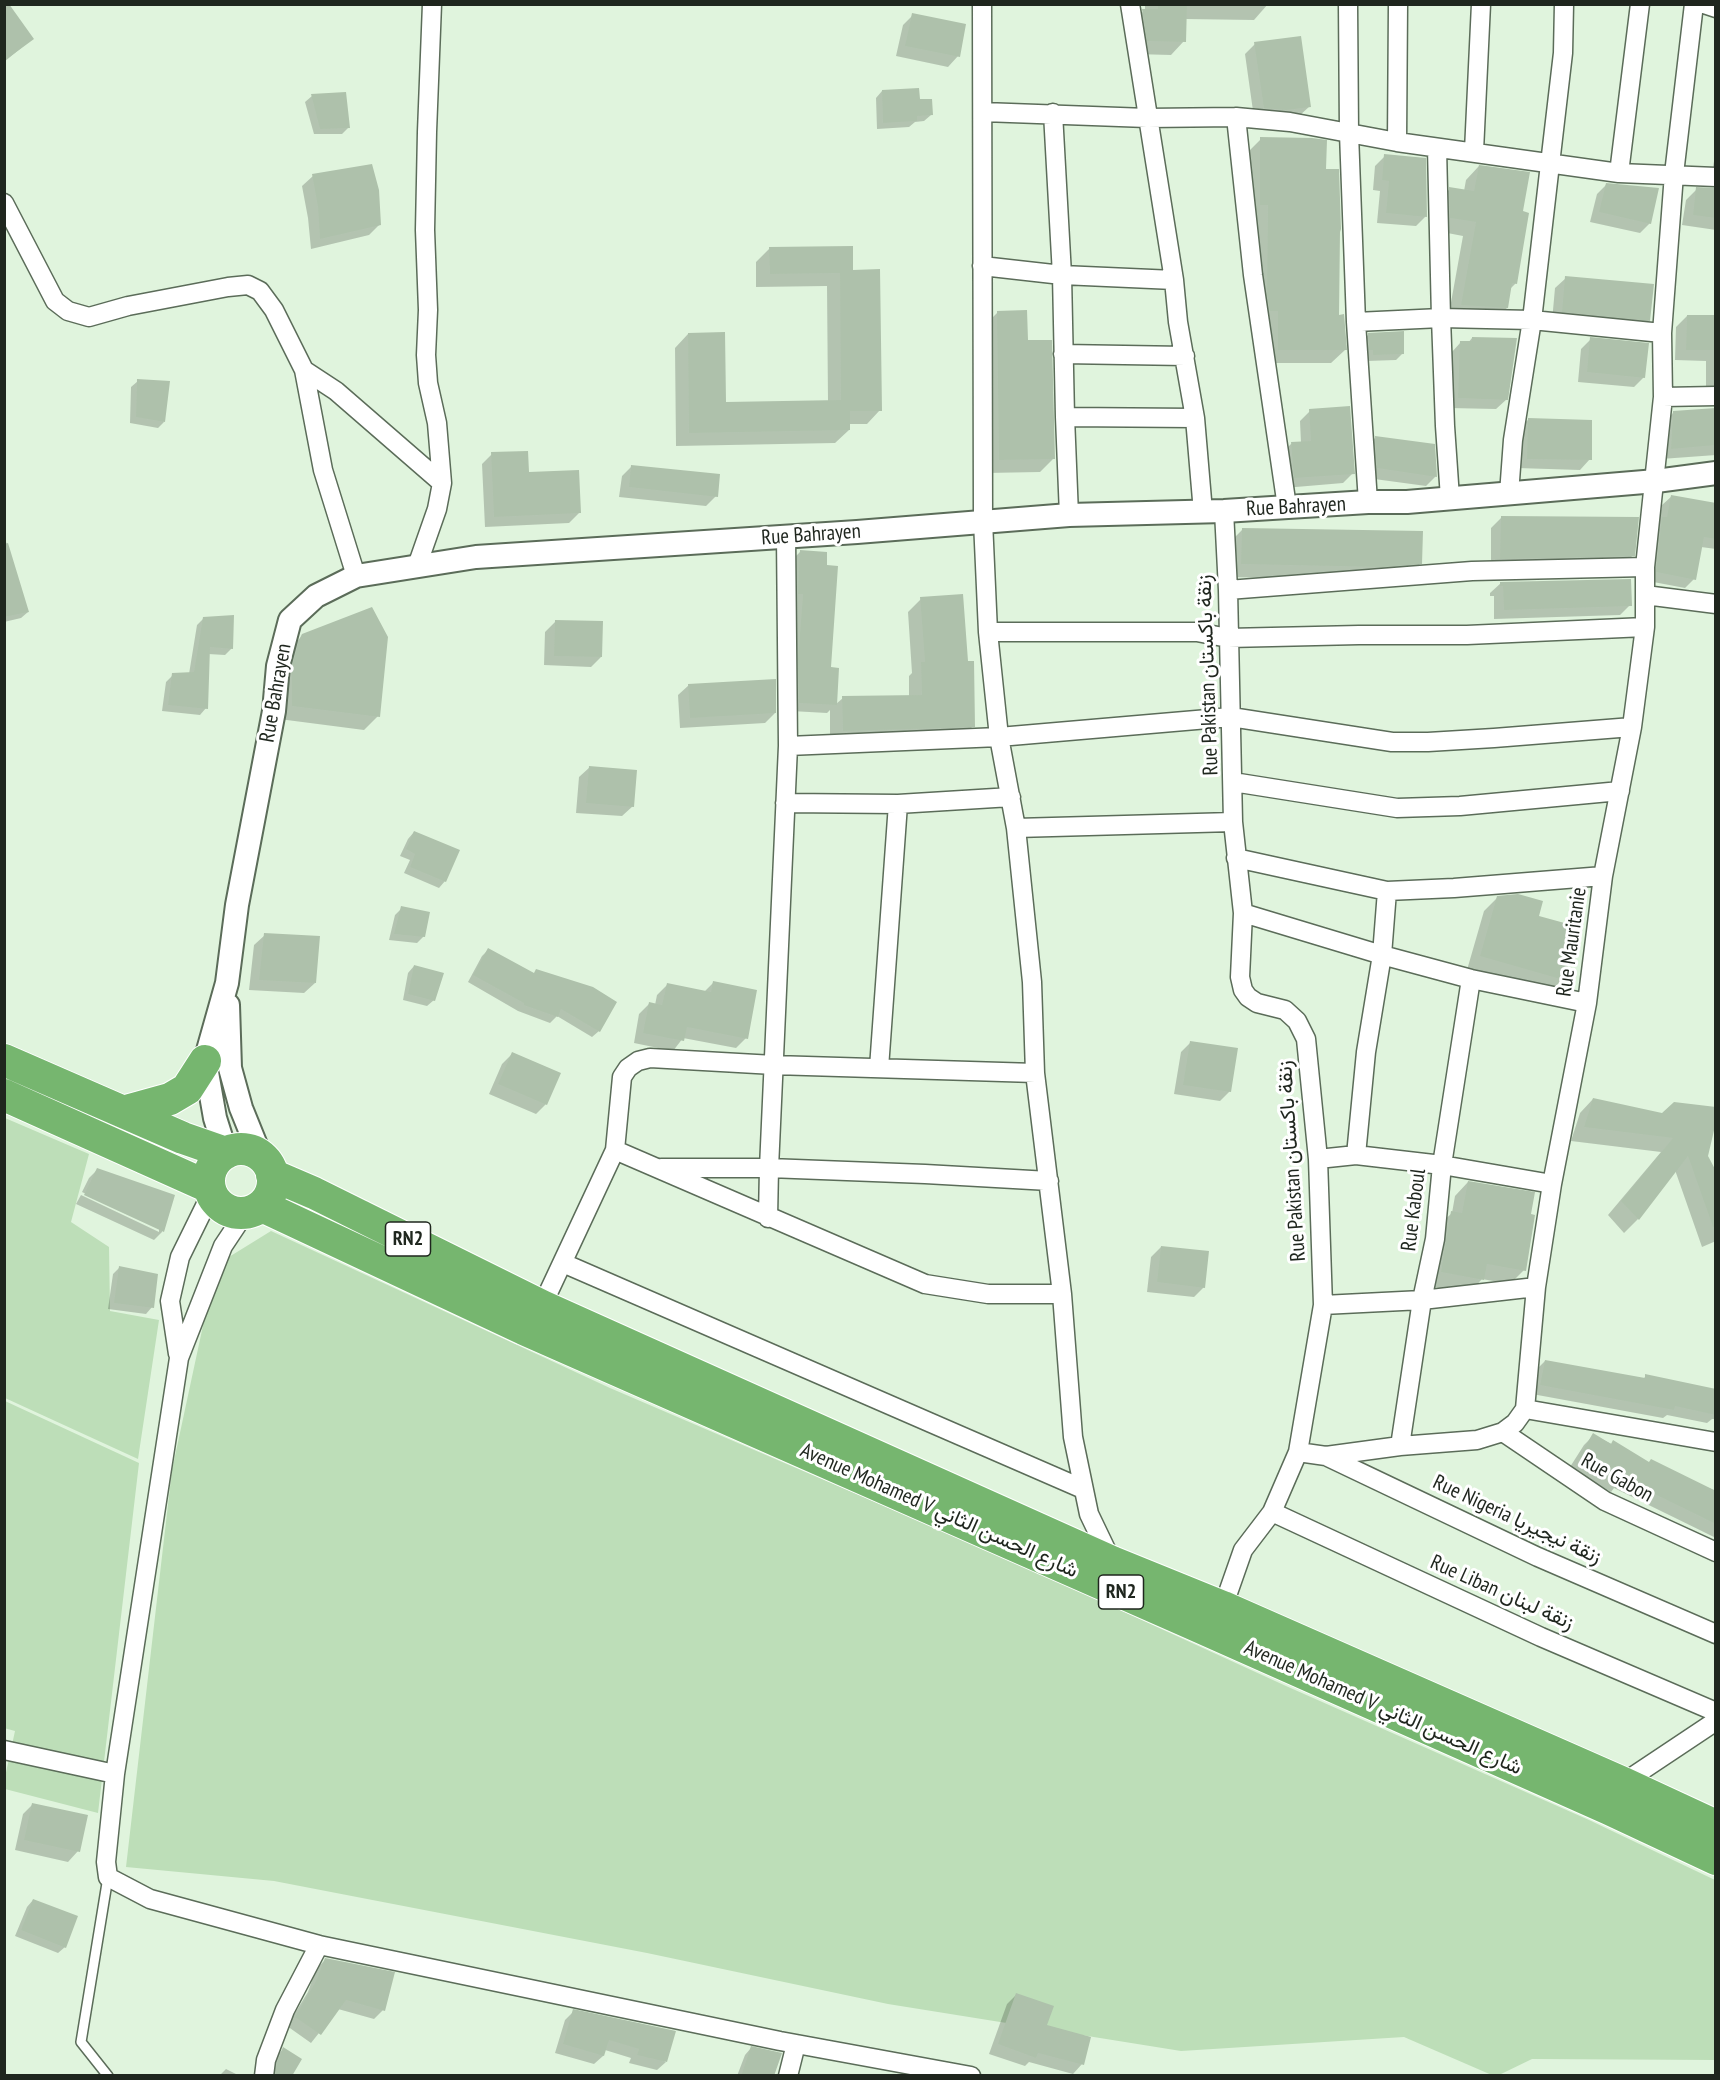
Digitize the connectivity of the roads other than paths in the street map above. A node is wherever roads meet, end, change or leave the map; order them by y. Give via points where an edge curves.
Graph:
1 (432, 4) edge
2 (982, 4) edge
3 (1130, 4) edge
4 (1348, 4) edge
5 (1398, 4) edge
6 (1481, 4) edge
7 (1564, 4) edge
8 (1640, 4) edge
9 (1694, 4) edge
10 (1704, 4) edge
11 (1716, 8) edge
12 (983, 112) junction
13 (1053, 113) junction
14 (1236, 117) junction
15 (1147, 118) junction
16 (1349, 133) junction
17 (1397, 142) junction
18 (1437, 148) junction
19 (1474, 151) junction
20 (1551, 164) junction
21 (1619, 173) junction
22 (1674, 174) junction
23 (1716, 177) edge
24 (4, 203) edge
25 (982, 266) junction
26 (1062, 275) junction
27 (1174, 280) junction
28 (1440, 318) junction
29 (1532, 320) junction
30 (1356, 322) junction
31 (1662, 333) junction
32 (1064, 354) junction
33 (1185, 356) junction
34 (304, 370) junction
35 (1716, 396) edge
36 (1663, 397) junction
37 (1065, 417) junction
38 (1196, 418) junction
39 (1716, 473) edge
40 (1656, 481) junction
41 (442, 483) junction
42 (1509, 494) junction
43 (1450, 498) junction
44 (1368, 502) junction
45 (1287, 507) junction
46 (1214, 511) junction
47 (1069, 514) junction
48 (983, 521) junction
49 (786, 536) junction
50 (417, 566) junction
51 (1645, 567) junction
52 (356, 576) junction
53 (1228, 590) junction
54 (1645, 595) junction
55 (1716, 604) edge
56 (1645, 627) junction
57 (988, 632) junction
58 (1228, 638) junction
59 (1231, 717) junction
60 (1632, 727) junction
61 (999, 737) junction
62 (788, 746) junction
63 (1233, 782) junction
64 (1620, 792) junction
65 (1011, 797) junction
66 (785, 802) junction
67 (898, 804) junction
68 (1233, 822) junction
69 (1016, 828) junction
70 (1236, 858) junction
71 (1604, 876) junction
72 (1387, 891) junction
73 (1243, 913) junction
74 (1382, 955) junction
75 (1471, 979) junction
76 (226, 983) junction
77 (1587, 1003) junction
78 (4, 1060) edge
79 (205, 1061) junction
80 (774, 1065) junction
81 (879, 1068) junction
82 (1035, 1073) junction
83 (4, 1095) edge
84 (123, 1112) junction
85 (615, 1150) junction
86 (226, 1153) junction
87 (1356, 1155) junction
88 (1318, 1159) junction
89 (266, 1165) junction
90 (1442, 1165) junction
91 (653, 1168) junction
92 (769, 1168) junction
93 (1049, 1181) junction
94 (1552, 1184) junction
95 (210, 1190) junction
96 (253, 1209) junction
97 (768, 1218) junction
98 (563, 1263) junction
99 (1536, 1287) junction
100 (1062, 1294) junction
101 (1422, 1300) junction
102 (1323, 1305) junction
103 (542, 1306) junction
104 (179, 1358) junction
105 (1525, 1408) junction
106 (1503, 1432) junction
107 (1716, 1442) edge
108 (1400, 1446) junction
109 (1298, 1452) junction
110 (1326, 1456) junction
111 (1083, 1489) junction
112 (1272, 1512) junction
113 (1716, 1552) edge
114 (1112, 1562) junction
115 (1223, 1607) junction
116 (1716, 1634) edge
117 (1716, 1712) edge
118 (1716, 1721) edge
119 (4, 1750) edge
120 (115, 1774) junction
121 (1623, 1783) junction
122 (1716, 1826) edge
123 (1716, 1859) edge
124 (108, 1877) junction
125 (319, 1945) junction
126 (796, 2044) junction
127 (108, 2076) edge
128 (264, 2076) edge
129 (788, 2076) edge
130 (971, 2076) edge

1 - 41 street via 425,230 426,356
2 - 12 street
3 - 15 street, Rue Pakistan زنقة باكستان
4 - 16 street
5 - 17 street
6 - 19 street
7 - 20 street
8 - 21 street
9 - 22 street, Rue Mauritanie
10 - 11 street
12 - 13 street
12 - 25 street
13 - 15 street
13 - 26 street
14 - 15 street
14 - 16 street via 1300,123
14 - 45 street via 1253,275
15 - 27 street, Rue Pakistan زنقة باكستان
16 - 17 street
16 - 30 street
17 - 18 street
18 - 19 street
18 - 28 street
19 - 20 street
20 - 21 street
20 - 29 street
21 - 22 street
22 - 23 street
22 - 31 street, Rue Mauritanie
24 - 34 street via 55,301 68,311 89,318 128,306 248,285 268,299
25 - 26 street
25 - 48 street
26 - 27 street
26 - 32 street
27 - 33 street, Rue Pakistan زنقة باكستان
28 - 29 street
28 - 30 street
28 - 43 street
29 - 31 street
29 - 42 street
30 - 44 street
31 - 36 street, Rue Mauritanie
32 - 33 street
32 - 37 street
33 - 38 street, Rue Pakistan زنقة باكستان
34 - 41 street via 336,391
34 - 52 street via 323,470
35 - 36 street
36 - 40 street, Rue Mauritanie
37 - 38 street
37 - 47 street
38 - 46 street, Rue Pakistan زنقة باكستان
39 - 40 street, Rue Bahrayen
40 - 42 street, Rue Bahrayen
40 - 51 street, Rue Mauritanie
41 - 50 street
42 - 43 street, Rue Bahrayen
43 - 44 street, Rue Bahrayen
44 - 45 street, Rue Bahrayen
45 - 46 street, Rue Bahrayen
46 - 47 street, Rue Bahrayen
46 - 53 street, Rue Pakistan زنقة باكستان
47 - 48 street, Rue Bahrayen
48 - 49 street, Rue Bahrayen
48 - 57 street
49 - 50 street, Rue Bahrayen via 476,557
49 - 62 street
50 - 52 street, Rue Bahrayen
51 - 53 street via 1472,571
51 - 54 street, Rue Mauritanie
52 - 76 street, Rue Bahrayen via 316,596 290,620 278,666 274,711
53 - 58 street, Rue Pakistan زنقة باكستان
54 - 55 street
54 - 56 street, Rue Mauritanie
56 - 58 street via 1467,635
56 - 60 street, Rue Mauritanie
57 - 58 street via 1197,632
57 - 61 street
58 - 59 street, Rue Pakistan زنقة باكستان
59 - 60 street via 1392,742
59 - 61 street
59 - 63 street, Rue Pakistan زنقة باكستان
60 - 64 street, Rue Mauritanie
61 - 62 street
61 - 65 street
62 - 66 street
63 - 64 street via 1397,808
63 - 68 street, Rue Pakistan زنقة باكستان
64 - 71 street, Rue Mauritanie
65 - 67 street
65 - 69 street
66 - 67 street
66 - 80 street
67 - 81 street
68 - 69 street
68 - 70 street, Rue Pakistan زنقة باكستان
69 - 82 street via 1032,982
70 - 72 street
70 - 73 street, Rue Pakistan زنقة باكستان
71 - 72 street
71 - 77 street, Rue Mauritanie
72 - 74 street
73 - 74 street
73 - 88 street, Rue Pakistan زنقة باكستان via 1243,990 1257,1003 1285,1010 1297,1021 1306,1039
74 - 75 street
74 - 87 street via 1366,1052
75 - 77 street
75 - 90 street, Rue Kaboul
76 - 79 street, Rue Bahrayen
76 - 89 street, Rue Bahrayen via 230,1068 241,1108
77 - 94 street, Rue Mauritanie
78 - 84 highway, RN2
79 - 84 highway via 187,1089 179,1094
79 - 86 street, Rue Bahrayen
80 - 81 street
80 - 85 street via 650,1058 638,1061 622,1077
80 - 92 street
81 - 82 street
82 - 93 street
83 - 95 highway, RN2
84 - 86 highway, RN2
85 - 91 street
85 - 98 street
86 - 89 highway, RN2 via 247,1149
86 - 95 highway via 212,1167
87 - 88 street
87 - 90 street
88 - 102 street, Rue Pakistan زنقة باكستان
89 - 96 highway via 271,1192
89 - 103 highway, Avenue Mohamed V شارع الحسن الثاني / RN2
90 - 94 street
90 - 101 street, Rue Kaboul via 1435,1239
91 - 92 street
91 - 97 street
92 - 93 street
92 - 97 street
93 - 100 street
94 - 99 street, Rue Mauritanie
95 - 96 highway, RN2 via 217,1203 234,1213
95 - 104 street via 180,1257 170,1300
96 - 104 street via 223,1246
96 - 123 highway, Avenue Mohamed V شارع الحسن الثاني / RN2 via 1427,1727
97 - 100 street via 925,1284 988,1294
98 - 103 street
98 - 111 street
99 - 101 street
99 - 105 street, Rue Mauritanie
100 - 111 street via 1073,1437
101 - 102 street
101 - 108 street, Rue Kaboul
102 - 109 street, Rue Pakistan زنقة باكستان
103 - 114 highway, Avenue Mohamed V شارع الحسن الثاني / RN2
104 - 120 street
105 - 106 street
105 - 107 street
106 - 108 street via 1477,1440
106 - 113 street, Rue Gabon via 1605,1501
108 - 110 street
109 - 110 street, Rue Nigeria زنقة نيجيريا
109 - 112 street, Rue Pakistan زنقة باكستان
110 - 116 street, Rue Nigeria زنقة نيجيريا via 1538,1557
111 - 114 street via 1089,1514
112 - 115 street, Rue Pakistan زنقة باكستان via 1243,1550
112 - 117 street, Rue Liban زنقة لبنان via 1542,1637
114 - 115 highway, Avenue Mohamed V شارع الحسن الثاني / RN2
115 - 121 highway, Avenue Mohamed V شارع الحسن الثاني / RN2
118 - 121 street
119 - 120 street
120 - 124 street via 106,1862
121 - 122 highway, Avenue Mohamed V شارع الحسن الثاني / RN2
124 - 125 street via 150,1899
124 - 127 lane via 81,2042
125 - 126 street
125 - 128 street via 285,2010
126 - 129 street
126 - 130 street

